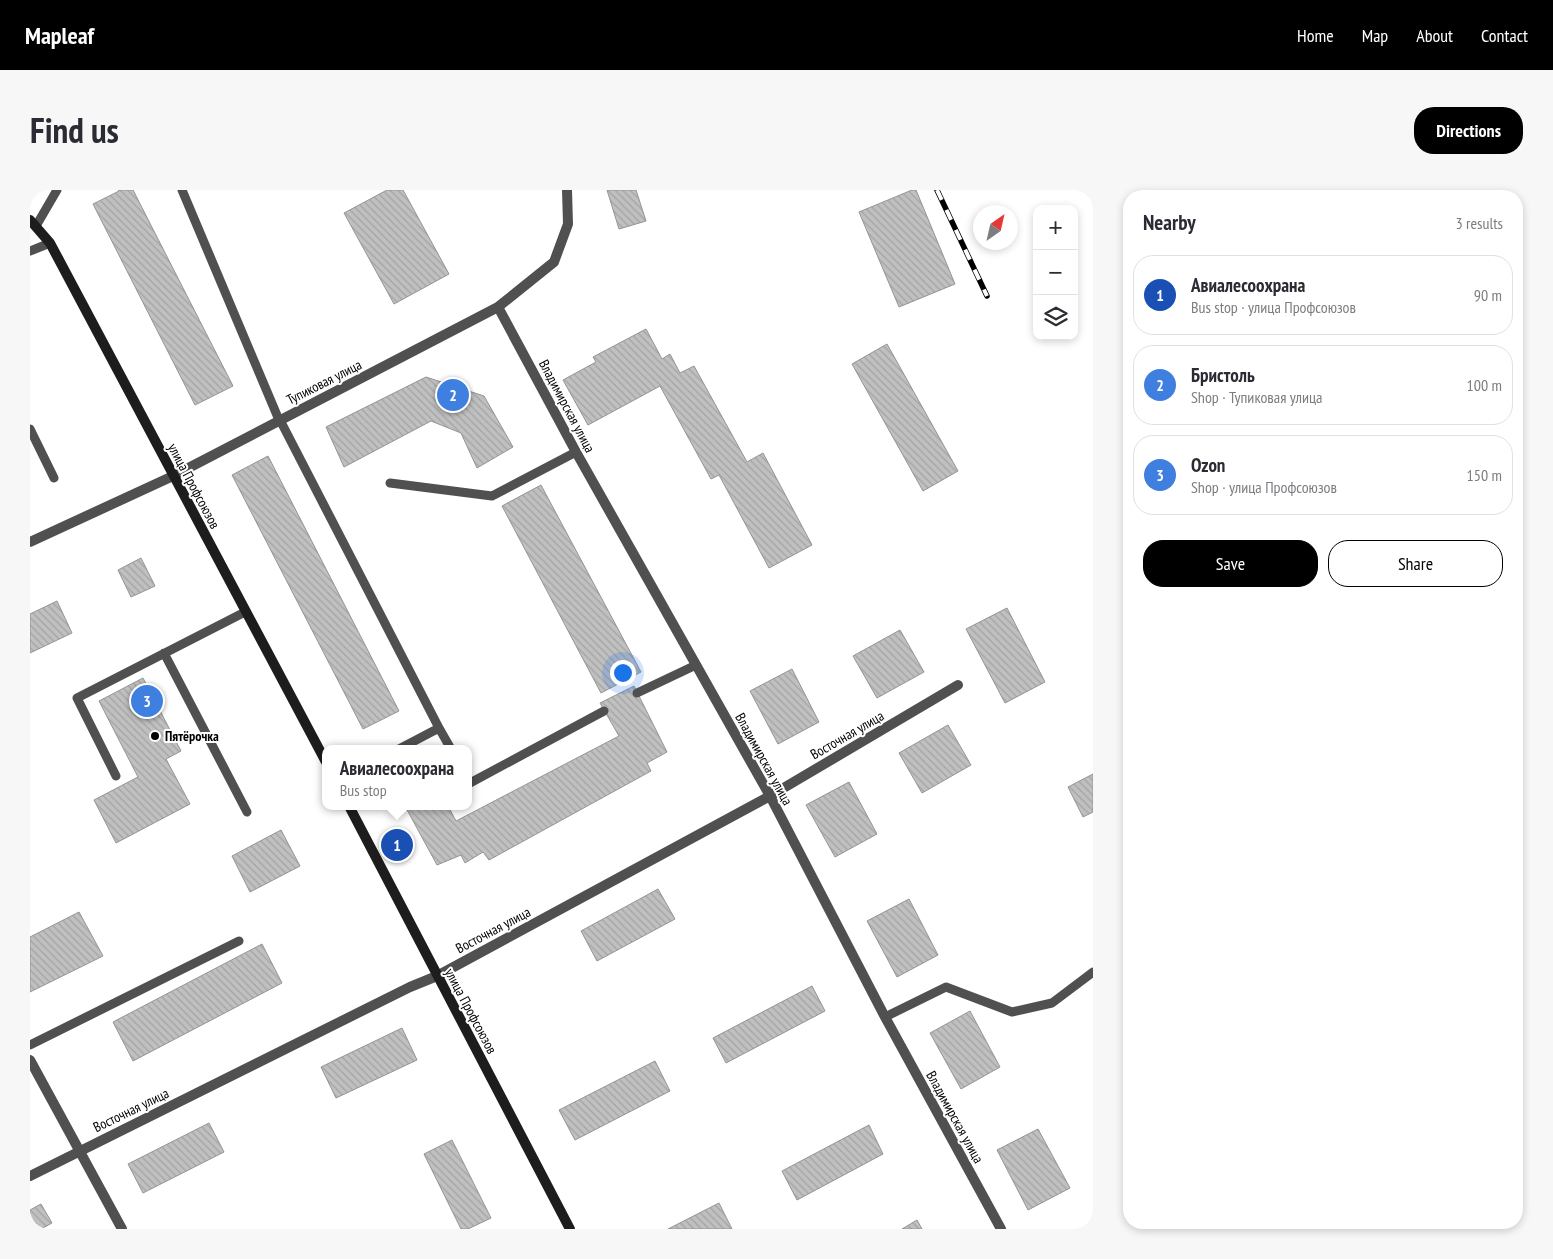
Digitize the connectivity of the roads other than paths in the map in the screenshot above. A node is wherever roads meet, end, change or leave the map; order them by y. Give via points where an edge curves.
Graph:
1 (58, 190) edge
2 (182, 190) edge
3 (567, 190) edge
4 (33, 223) edge
5 (50, 243) junction
6 (30, 251) edge
7 (498, 307) junction
8 (279, 420) junction
9 (30, 429) edge
10 (576, 452) junction
11 (173, 476) junction
12 (54, 478) dead end
13 (390, 483) dead end
14 (30, 542) edge
15 (245, 612) junction
16 (164, 653) junction
17 (696, 665) junction
18 (958, 686) dead end
19 (637, 693) dead end
20 (604, 711) dead end
21 (439, 728) junction
22 (406, 745) edge
23 (449, 745) edge
24 (322, 755) edge
25 (116, 776) dead end
26 (472, 782) edge
27 (770, 796) junction
28 (351, 810) edge
29 (247, 812) dead end
30 (239, 941) dead end
31 (1093, 972) edge
32 (437, 976) junction
33 (885, 1017) junction
34 (30, 1045) edge
35 (30, 1060) edge
36 (80, 1151) junction
37 (30, 1176) edge
38 (122, 1229) edge
39 (570, 1229) edge
40 (1001, 1229) edge

1 - 4 lane
2 - 8 lane
3 - 7 street, Тупиковая улица via 568,224 554,262
4 - 5 main road, улица Профсоюзов
5 - 6 lane
5 - 11 main road, улица Профсоюзов
7 - 8 street, Тупиковая улица
7 - 10 street, Владимирская улица
8 - 11 street, Тупиковая улица
8 - 21 lane
9 - 12 lane
10 - 13 lane via 492,496
10 - 17 street, Владимирская улица
11 - 14 street, Тупиковая улица
11 - 15 main road, улица Профсоюзов
15 - 16 lane
15 - 24 main road, улица Профсоюзов
16 - 25 lane via 77,698
16 - 29 lane
17 - 19 lane
17 - 27 street, Владимирская улица
18 - 27 street, Восточная улица
20 - 26 lane
21 - 22 lane
21 - 23 lane
27 - 32 street, Восточная улица
27 - 33 street, Владимирская улица
28 - 32 main road, улица Профсоюзов
30 - 34 lane
31 - 33 lane via 1052,1003 1012,1012 946,987
32 - 36 street, Восточная улица
32 - 39 main road, улица Профсоюзов
33 - 40 street, Владимирская улица
35 - 36 street
36 - 37 street, Восточная улица
36 - 38 street

